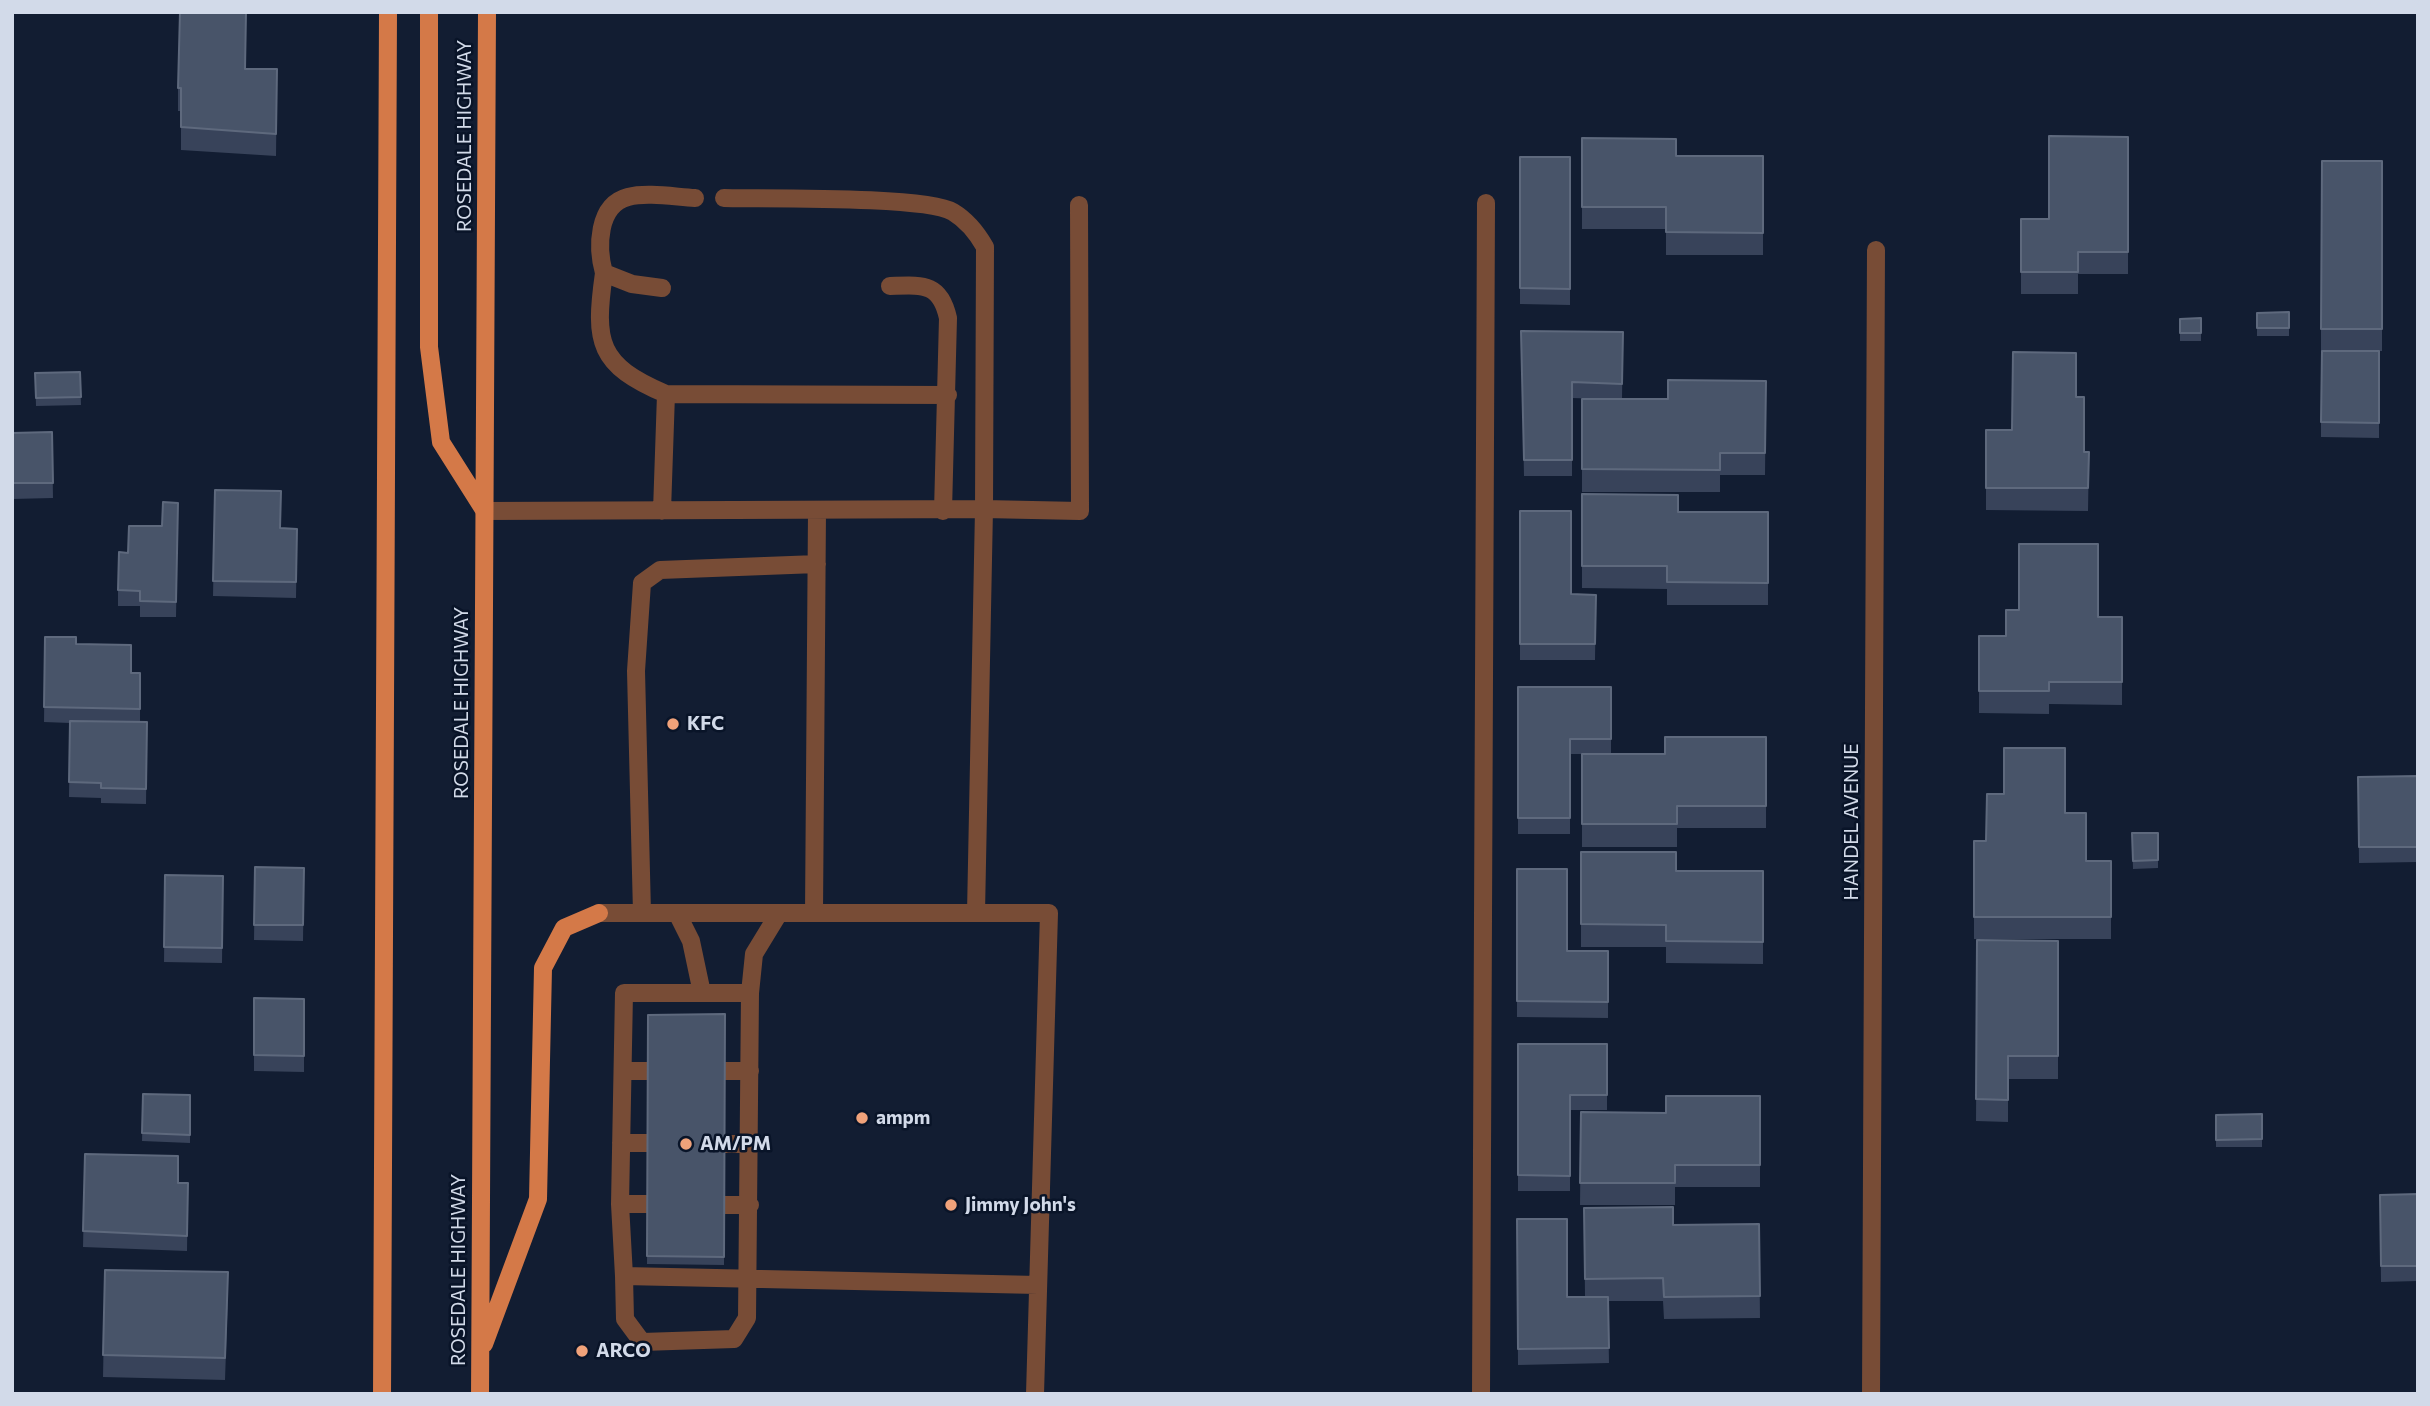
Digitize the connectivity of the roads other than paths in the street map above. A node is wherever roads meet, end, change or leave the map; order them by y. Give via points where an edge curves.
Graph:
1 (388, 12) edge
2 (429, 12) edge
3 (487, 12) edge
4 (695, 198) dead end
5 (724, 198) dead end
6 (1486, 203) dead end
7 (1079, 205) dead end
8 (1876, 250) dead end
9 (604, 273) junction
10 (890, 286) dead end
11 (663, 288) dead end
12 (666, 394) junction
13 (948, 395) junction
14 (984, 509) junction
15 (484, 511) junction
16 (663, 511) junction
17 (817, 511) junction
18 (943, 511) junction
19 (817, 564) junction
20 (599, 913) joint
21 (642, 913) junction
22 (677, 913) junction
23 (779, 913) junction
24 (814, 913) junction
25 (976, 913) junction
26 (702, 993) junction
27 (750, 993) junction
28 (623, 1071) junction
29 (648, 1071) edge
30 (724, 1071) edge
31 (750, 1071) junction
32 (621, 1143) junction
33 (647, 1143) edge
34 (724, 1144) edge
35 (750, 1144) junction
36 (620, 1204) junction
37 (647, 1204) edge
38 (724, 1205) edge
39 (750, 1205) junction
40 (624, 1276) junction
41 (748, 1278) junction
42 (1038, 1285) junction
43 (480, 1354) junction
44 (382, 1394) edge
45 (480, 1394) edge
46 (1035, 1394) edge
47 (1481, 1394) edge
48 (1871, 1394) edge

1 - 44 main road
2 - 15 main road via 429,347 441,442
3 - 15 main road, ROSEDALE HIGHWAY
4 - 9 street via 629,197 612,205 601,229 599,255
5 - 14 street via 912,203 951,211 975,229 985,247
6 - 47 street
7 - 14 street via 1080,511
8 - 48 street, HANDEL AVENUE
9 - 11 street via 632,284
9 - 12 street via 598,316 601,339 615,363 632,379
10 - 13 street via 930,287 944,298
12 - 13 street
12 - 16 street
13 - 18 street
14 - 18 street
14 - 25 street
15 - 16 street
15 - 43 main road, ROSEDALE HIGHWAY
16 - 17 street
17 - 18 street
17 - 19 street
19 - 21 street via 660,570 642,583 636,671
19 - 24 street
20 - 21 street
20 - 43 main road via 564,928 542,968 538,1199
21 - 22 street
22 - 23 street
22 - 26 street via 691,941
23 - 24 street
23 - 27 street via 754,954
24 - 25 street
25 - 42 street via 1049,913
26 - 27 street
26 - 28 street via 624,993
27 - 31 street
28 - 29 street
28 - 32 street
30 - 31 street
31 - 35 street
32 - 33 street
32 - 36 street
34 - 35 street
35 - 39 street
36 - 37 street
36 - 40 street
38 - 39 street
39 - 41 street
40 - 41 street
40 - 41 street via 625,1319 642,1342 734,1339 747,1318
41 - 42 street
42 - 46 street
43 - 45 main road, ROSEDALE HIGHWAY

